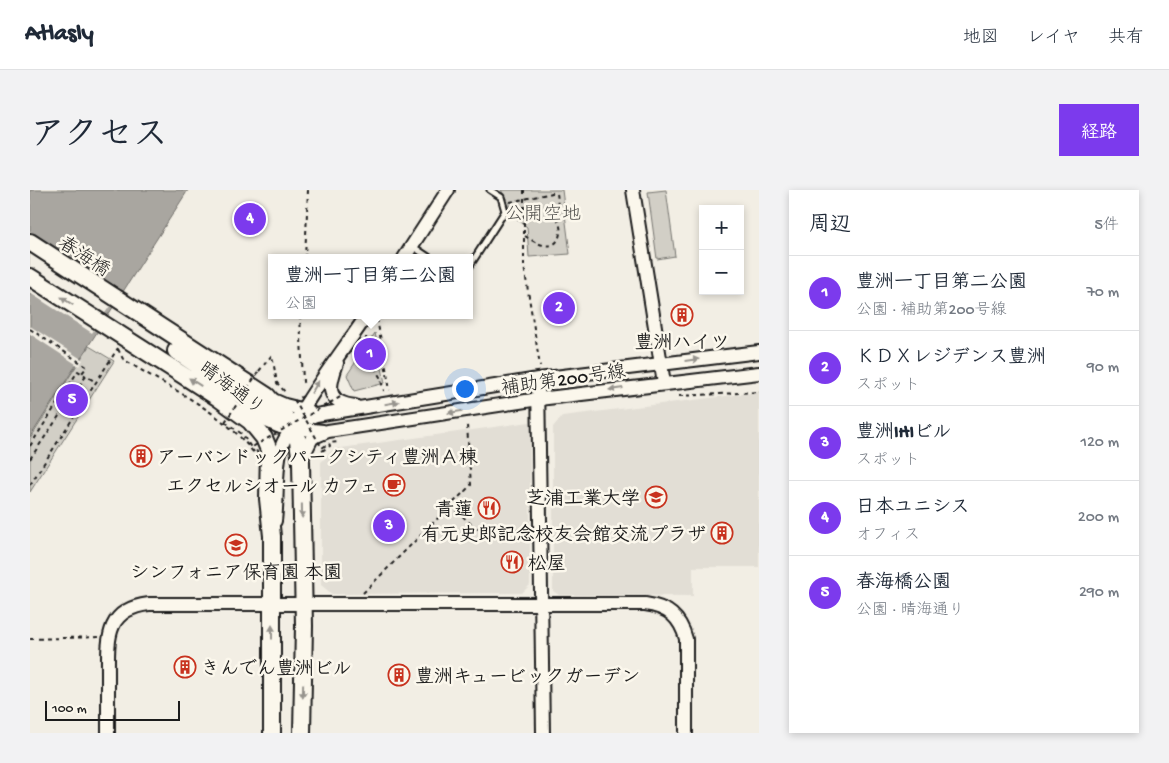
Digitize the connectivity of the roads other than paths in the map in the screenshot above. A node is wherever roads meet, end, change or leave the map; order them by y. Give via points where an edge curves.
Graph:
1 (448, 190) edge
2 (490, 190) edge
3 (633, 190) edge
4 (30, 242) edge
5 (412, 246) junction
6 (407, 254) edge
7 (424, 254) edge
8 (30, 256) edge
9 (473, 261) edge
10 (30, 277) edge
11 (116, 305) junction
12 (370, 319) edge
13 (759, 352) edge
14 (341, 354) junction
15 (661, 364) junction
16 (539, 373) junction
17 (759, 373) edge
18 (664, 383) junction
19 (217, 397) junction
20 (539, 399) junction
21 (363, 408) junction
22 (294, 425) junction
23 (328, 437) junction
24 (301, 462) junction
25 (272, 536) junction
26 (272, 604) junction
27 (303, 604) junction
28 (542, 604) junction
29 (108, 733) edge
30 (272, 733) edge
31 (302, 733) edge
32 (543, 733) edge
33 (686, 733) edge

1 - 5 street
2 - 9 lane via 501,196 505,211
3 - 15 street
4 - 11 main road, 春海橋
5 - 6 street
5 - 7 lane
8 - 11 main road, 晴海通り
19 -> 10 main road, 晴海通り
11 - 22 main road, 晴海通り via 260,406
11 - 22 main road, 晴海通り via 267,396
12 - 14 street
15 -> 13 street, 補助第200号線
14 - 21 street via 331,381 331,391 339,402
22 -> 14 street via 322,376
15 - 16 street, 補助第200号線
15 - 18 street
16 - 20 street
21 -> 16 street, 補助第200号線
17 - 18 street, 補助第200号線
18 -> 20 street, 補助第200号線
19 - 22 street via 259,419
19 - 25 main road, 晴海通り via 250,421 267,444
20 -> 23 street, 補助第200号線
20 - 28 street
21 - 22 street, 補助第200号線 via 307,418
22 - 23 street
22 - 24 main road, 晴海通り
22 - 25 street via 280,452
23 - 24 street, 補助第200号線 via 317,435 308,442
24 -> 27 main road, 晴海通り
25 - 26 main road, 晴海通り
26 - 27 street
26 - 29 street via 149,604 122,613 112,626 108,642
30 -> 26 main road, 晴海通り
27 - 28 street
27 -> 31 main road, 晴海通り
28 - 32 street
28 - 33 street via 645,604 661,606 673,615 682,626 686,640

